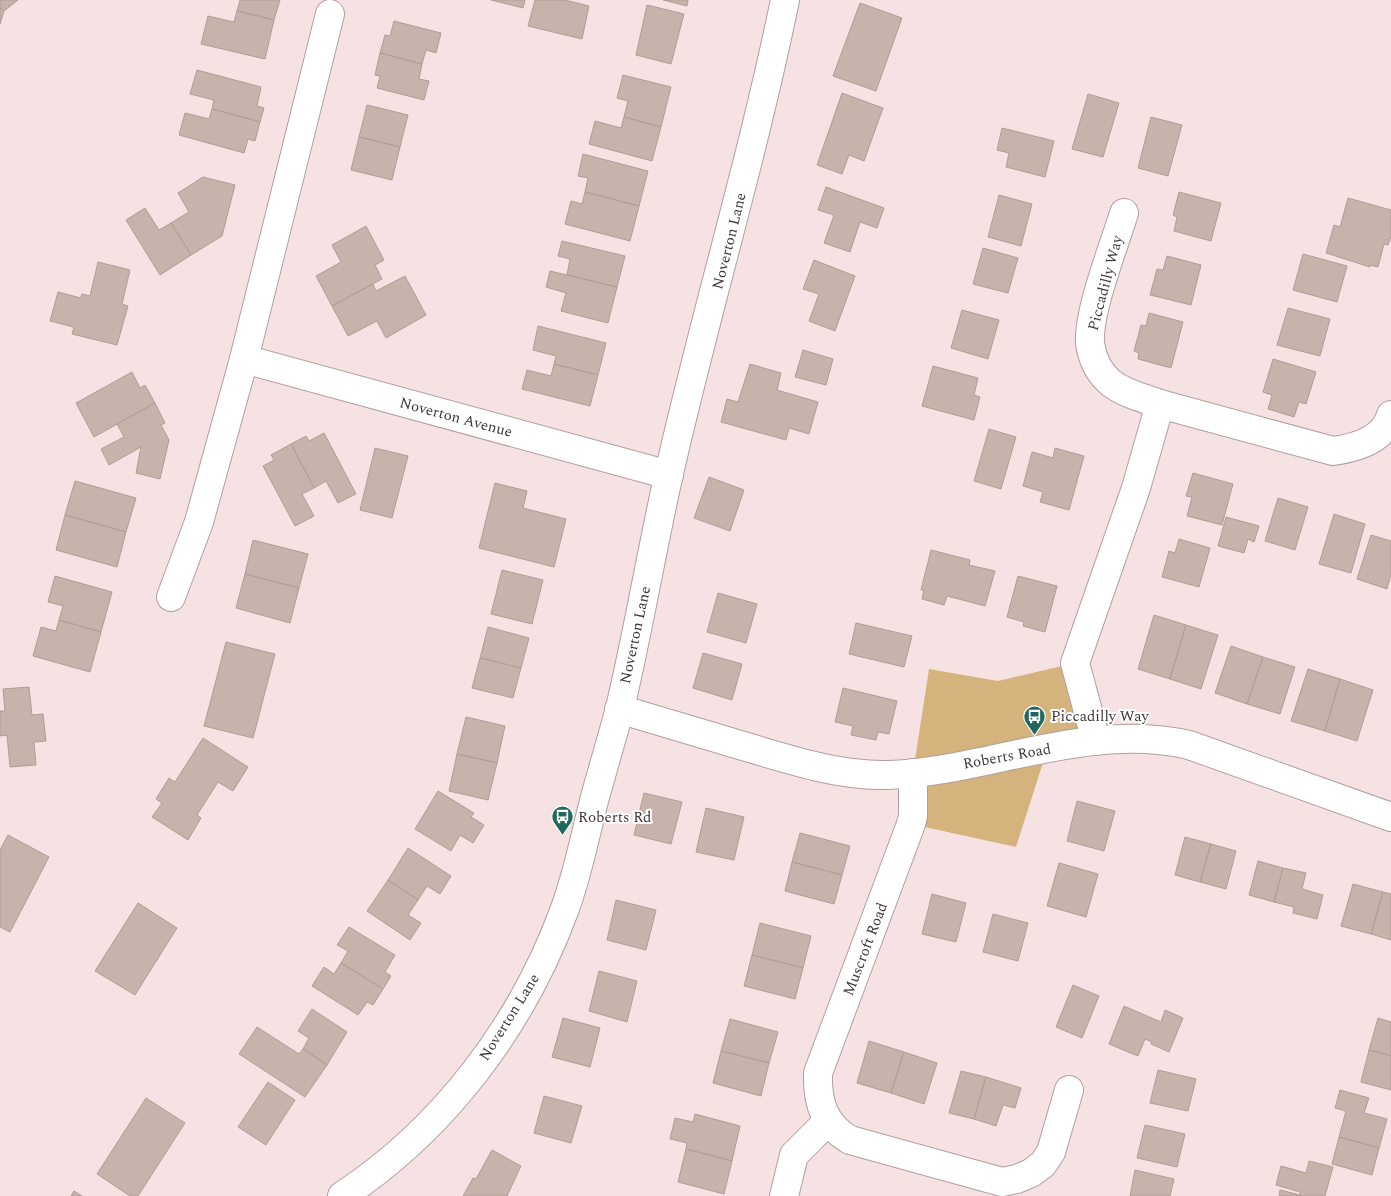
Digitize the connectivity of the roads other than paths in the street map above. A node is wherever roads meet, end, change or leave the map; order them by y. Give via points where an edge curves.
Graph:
1 (785, 0) edge
2 (330, 14) dead end
3 (1124, 213) dead end
4 (244, 359) junction
5 (1160, 404) junction
6 (1391, 415) edge
7 (669, 475) junction
8 (171, 597) dead end
9 (619, 709) junction
10 (1096, 741) junction
11 (913, 774) junction
12 (1391, 817) edge
13 (1069, 1090) dead end
14 (828, 1121) junction
15 (342, 1196) edge
16 (784, 1196) edge

1 - 7 street, Noverton Lane via 765,96
2 - 4 street
3 - 5 street, Piccadilly Way via 1094,313 1090,342 1099,370 1110,382 1123,391
4 - 7 street, Noverton Avenue
4 - 8 street via 199,522
5 - 6 street, Piccadilly Way via 1333,451 1364,443 1379,433
5 - 10 street via 1136,488 1074,663
7 - 9 street, Noverton Lane
9 - 11 street, Roberts Road via 832,770 859,774
9 - 15 street, Noverton Lane via 565,908 520,1005 451,1101 409,1144
10 - 11 street, Roberts Road
10 - 12 street, Roberts Road via 1142,737 1181,744
11 - 14 street, Muscroft Road via 911,824 818,1074 819,1101
13 - 14 street, Muscroft Road via 1047,1158 1031,1173 1002,1182 850,1140
14 - 16 street via 794,1155

